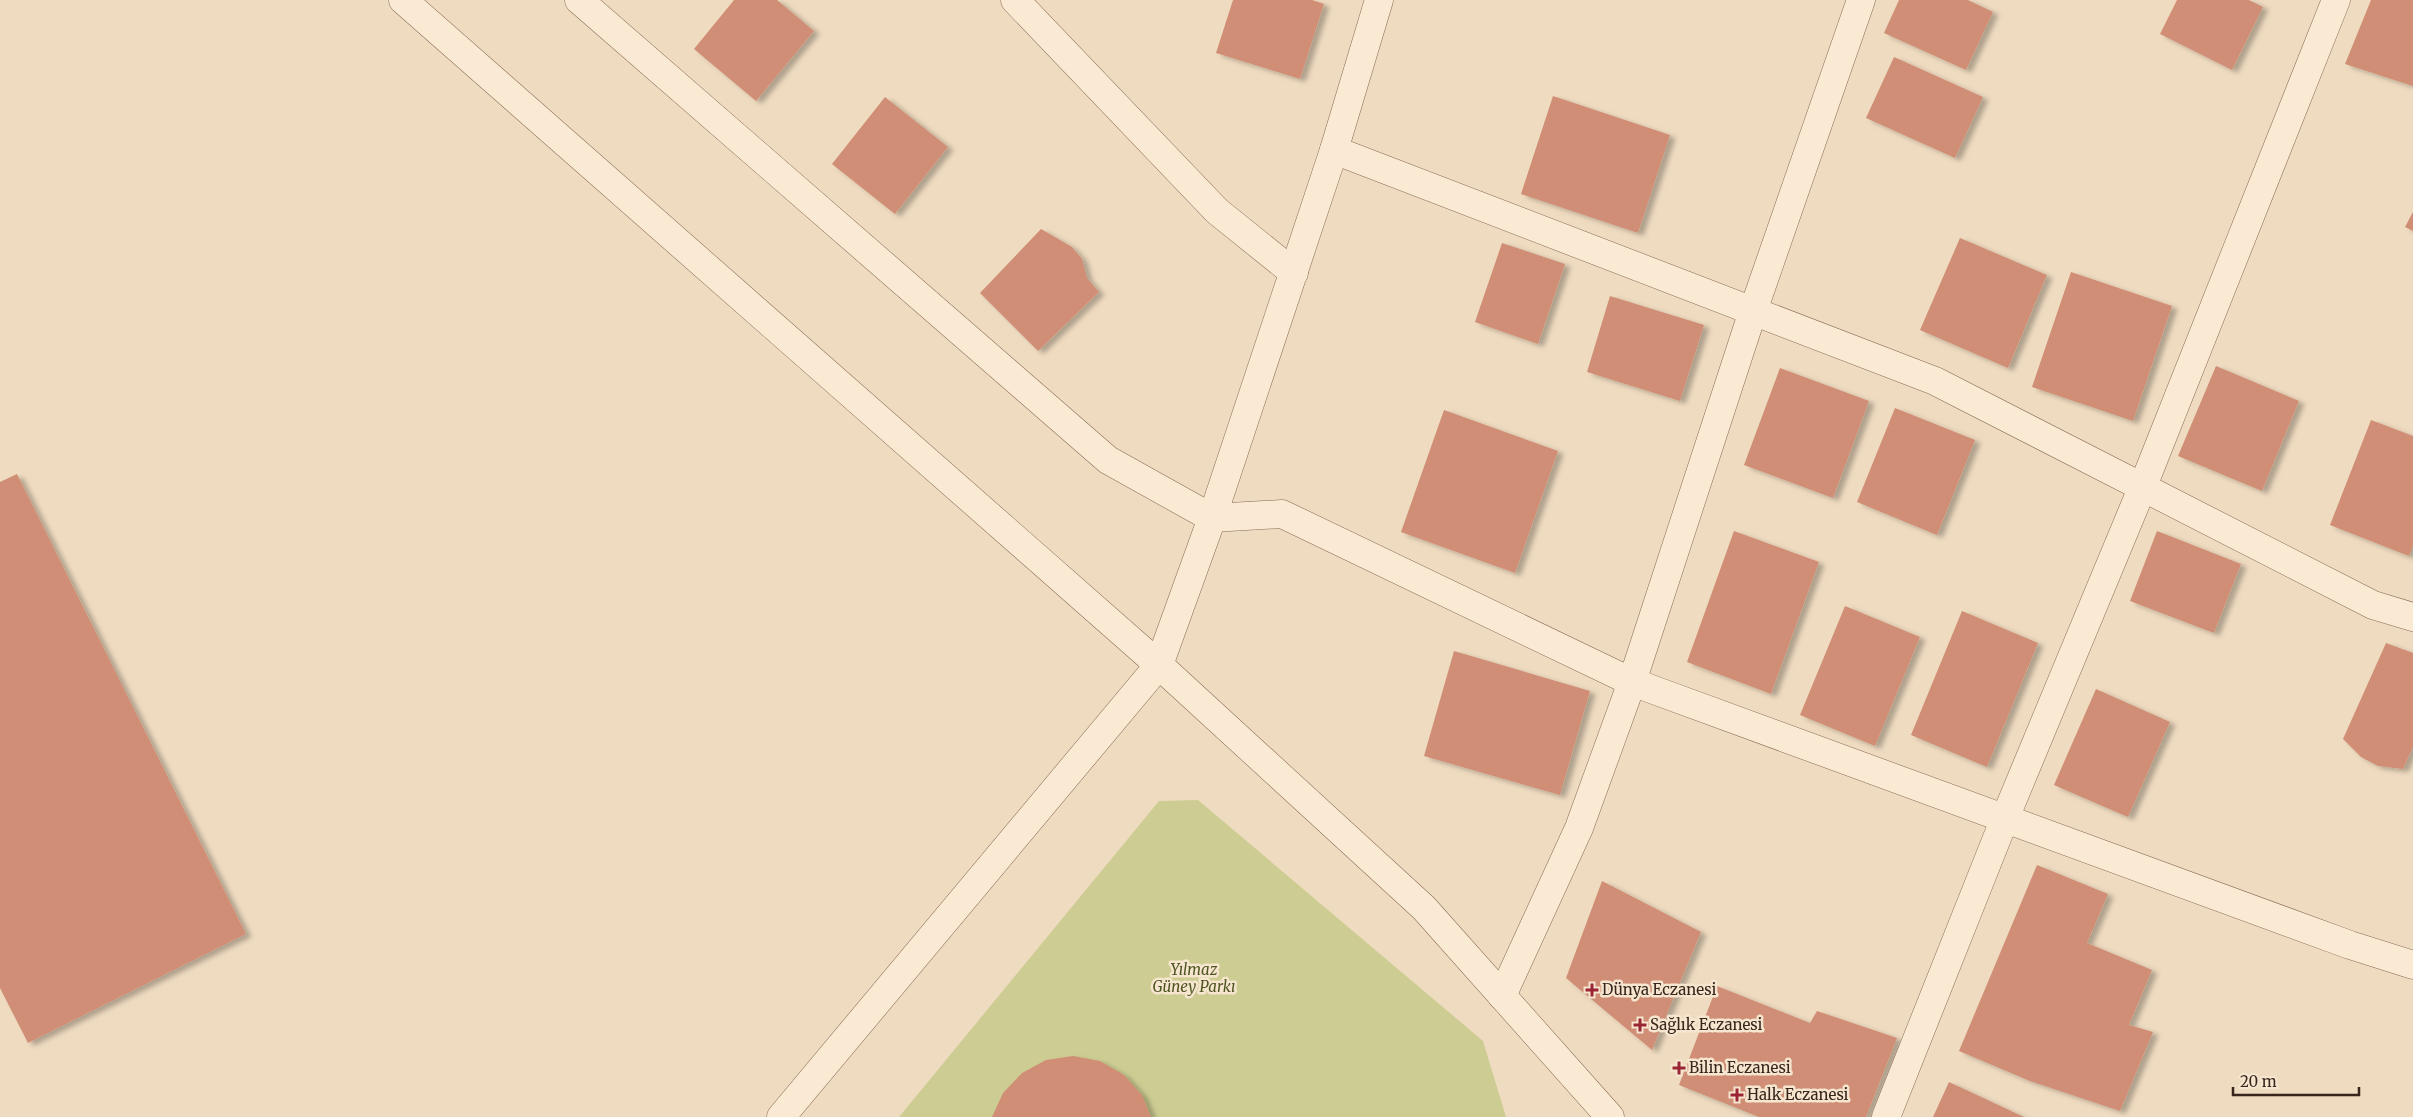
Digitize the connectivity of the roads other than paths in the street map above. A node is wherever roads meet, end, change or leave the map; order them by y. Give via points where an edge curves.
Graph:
1 (403, 0) edge
2 (579, 0) edge
3 (1015, 0) edge
4 (1380, 0) edge
5 (1861, 0) edge
6 (2336, 0) edge
7 (1334, 150) junction
8 (1294, 273) junction
9 (1753, 311) junction
10 (2142, 486) junction
11 (1212, 518) junction
12 (2413, 617) edge
13 (1159, 665) junction
14 (1632, 682) junction
15 (2005, 818) junction
16 (2413, 965) edge
17 (1502, 996) junction
18 (781, 1117) edge
19 (1610, 1117) edge
20 (1886, 1117) edge

1 - 13 street
2 - 11 street via 1108,460
3 - 8 street via 1217,211
4 - 7 street
5 - 9 street
6 - 10 street
7 - 8 street
7 - 9 street
8 - 11 street
9 - 10 street via 1935,381
9 - 14 street
10 - 12 street via 2373,605
10 - 15 street
11 - 13 street
11 - 14 street via 1282,514
13 - 17 street via 1424,908
13 - 18 street
14 - 15 street
14 - 17 street via 1579,828
15 - 16 street via 2350,945
15 - 20 street
17 - 19 street

